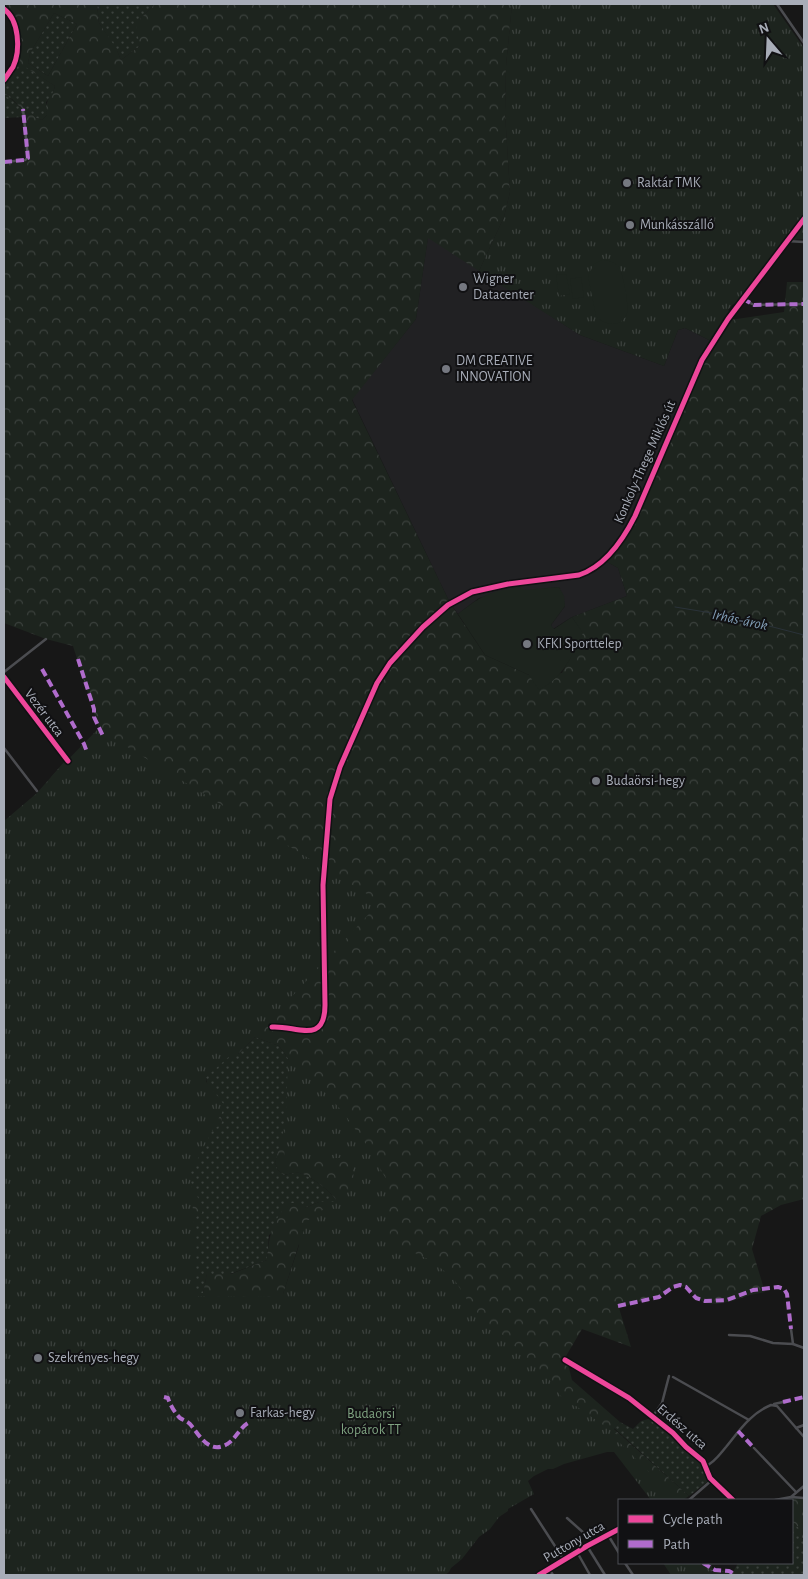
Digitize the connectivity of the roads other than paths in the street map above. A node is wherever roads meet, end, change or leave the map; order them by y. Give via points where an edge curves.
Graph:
1 (777, 4) edge
2 (4, 9) edge
3 (804, 43) edge
4 (4, 80) edge
5 (23, 109) dead end
6 (4, 162) edge
7 (804, 219) edge
8 (788, 241) junction
9 (804, 242) edge
10 (743, 299) junction
11 (804, 304) edge
12 (46, 639) dead end
13 (4, 672) edge
14 (4, 677) edge
15 (4, 748) edge
16 (68, 761) dead end
17 (37, 791) dead end
18 (272, 1027) dead end
19 (791, 1328) dead end
20 (729, 1335) dead end
21 (793, 1344) junction
22 (804, 1348) edge
23 (565, 1360) dead end
24 (783, 1402) dead end
25 (773, 1404) junction
26 (653, 1416) junction
27 (749, 1420) junction
28 (804, 1425) edge
29 (796, 1428) junction
30 (804, 1437) edge
31 (754, 1448) dead end
32 (706, 1466) junction
33 (712, 1480) junction
34 (804, 1486) edge
35 (796, 1492) junction
36 (792, 1497) junction
37 (804, 1498) edge
38 (690, 1499) edge
39 (732, 1499) edge
40 (781, 1499) edge
41 (530, 1509) dead end
42 (566, 1518) dead end
43 (618, 1530) edge
44 (608, 1535) junction
45 (594, 1542) junction
46 (587, 1546) junction
47 (618, 1551) edge
48 (577, 1552) junction
49 (564, 1560) junction
50 (626, 1564) edge
51 (549, 1569) junction
52 (540, 1575) edge
53 (553, 1575) edge
54 (590, 1575) edge
55 (605, 1575) edge
56 (633, 1575) edge

1 - 3 street
2 - 4 street via 14,22 18,39 14,64
5 - 6 street via 28,158
7 - 8 street, Konkoly-Thege Miklós út
8 - 9 street
8 - 10 street, Konkoly-Thege Miklós út
10 - 11 street via 754,305
10 - 18 street, Konkoly-Thege Miklós út via 702,360 635,516 611,553 579,575 494,586 472,592 448,605 390,663 376,683 333,788 328,812 323,885 323,1021 312,1031
12 - 13 street
14 - 16 street, Vezér utca
15 - 17 street
19 - 21 street
20 - 21 street
21 - 22 street
23 - 26 street, Erdész utca via 630,1398
24 - 25 street
25 - 27 street
25 - 29 street
26 - 27 street via 662,1403 671,1377
26 - 32 street, Erdész utca
27 - 32 street
28 - 29 street
29 - 30 street
31 - 35 street
32 - 33 street
33 - 38 street
33 - 39 street
34 - 35 street
35 - 36 street
36 - 37 street
36 - 40 street
41 - 49 street
42 - 45 street
43 - 44 street, Puttony utca
44 - 45 street, Puttony utca
44 - 47 street
45 - 46 street, Puttony utca
46 - 48 street, Puttony utca
46 - 55 street
48 - 49 street, Puttony utca
48 - 54 street
49 - 51 street, Puttony utca
50 - 56 street
51 - 52 street, Puttony utca
51 - 53 street

